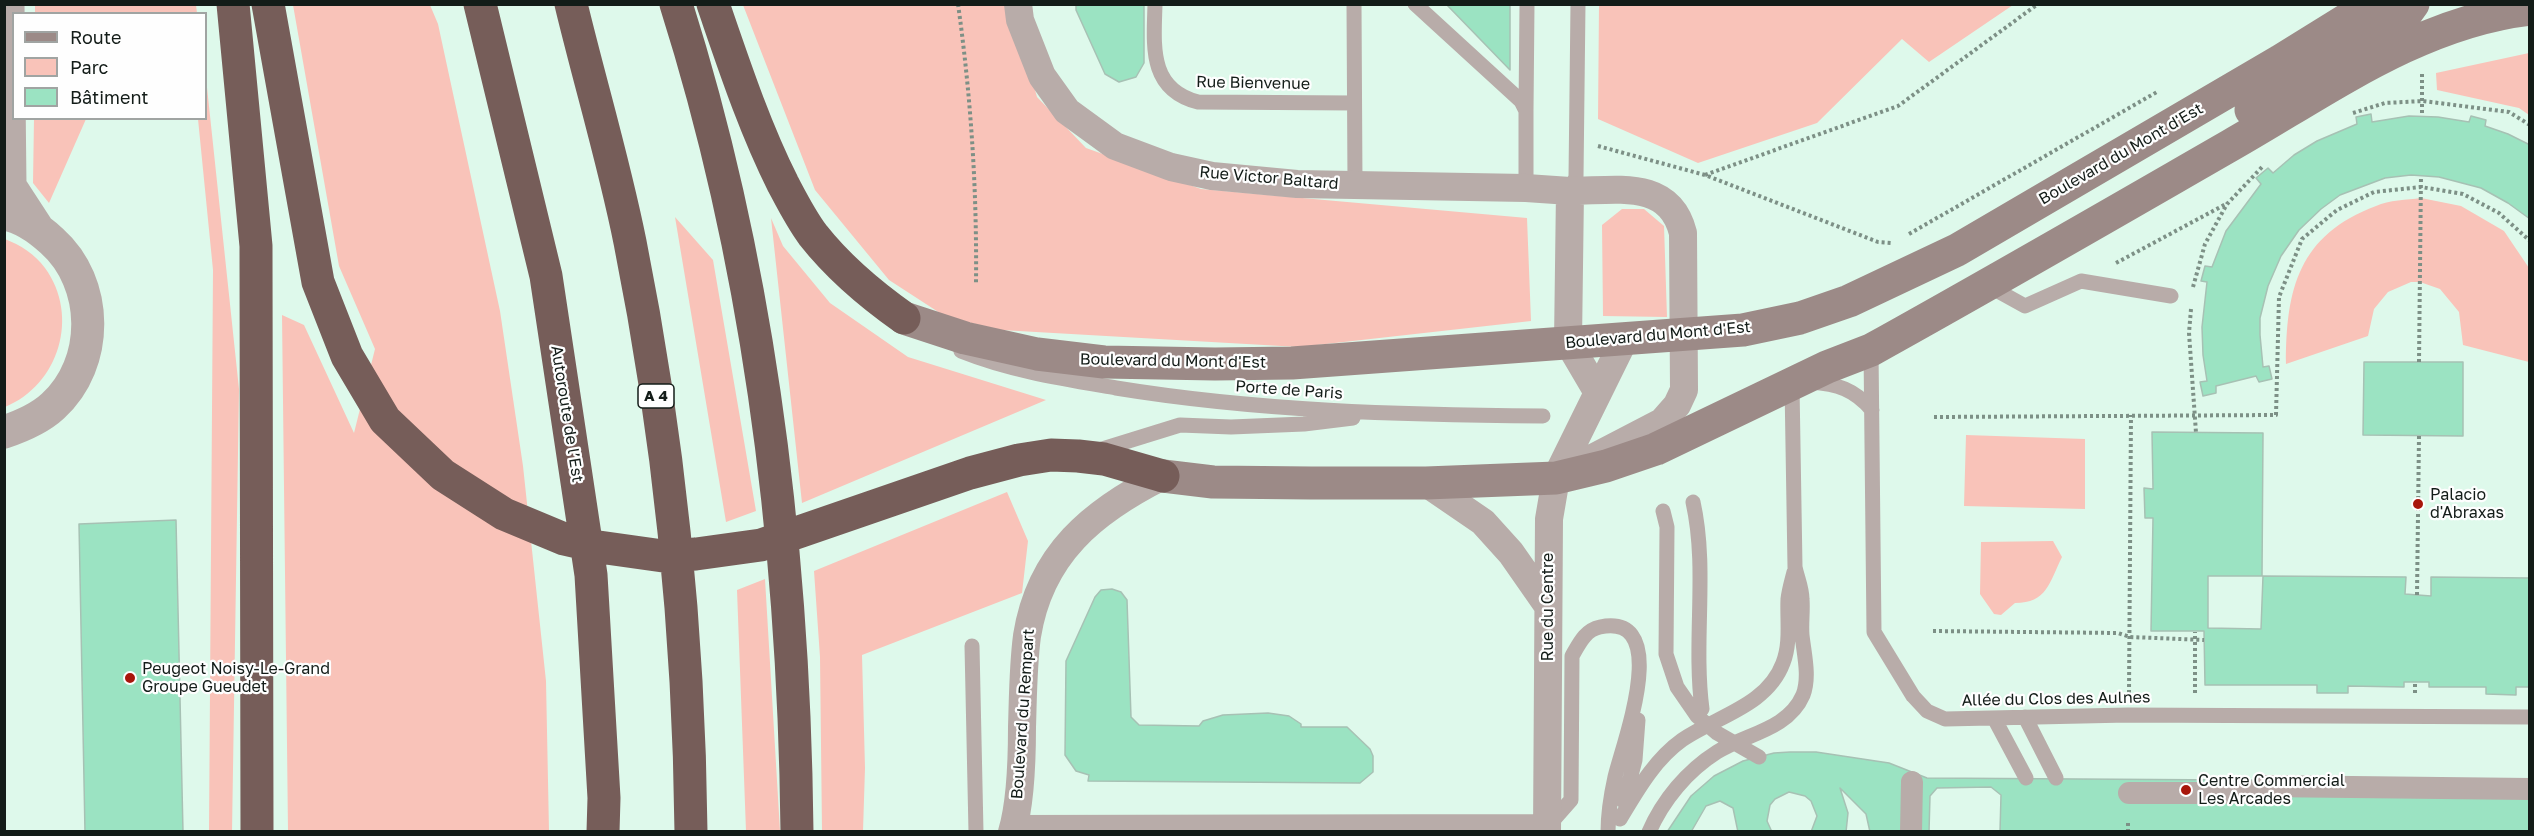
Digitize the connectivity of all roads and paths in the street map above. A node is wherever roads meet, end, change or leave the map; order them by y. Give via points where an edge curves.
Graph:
1 (8, 4) edge
2 (233, 4) edge
3 (268, 4) edge
4 (480, 4) edge
5 (570, 4) edge
6 (676, 4) edge
7 (712, 4) edge
8 (958, 4) edge
9 (1017, 4) edge
10 (1155, 4) edge
11 (1415, 4) edge
12 (1527, 4) edge
13 (1578, 4) edge
14 (2038, 4) edge
15 (2372, 4) edge
16 (2413, 4) edge
17 (1358, 7) edge
18 (2501, 9) edge
19 (2167, 87) dead end
20 (2423, 101) junction
21 (1354, 103) junction
22 (1526, 111) junction
23 (2342, 116) dead end
24 (2422, 116) dead end
25 (2529, 124) edge
26 (1598, 146) dead end
27 (2265, 164) dead end
28 (1705, 175) junction
29 (2421, 176) dead end
30 (1355, 185) junction
31 (2421, 187) junction
32 (1526, 188) junction
33 (1570, 191) junction
34 (2227, 204) junction
35 (2028, 208) junction
36 (4, 214) edge
37 (38, 229) junction
38 (1904, 237) dead end
39 (2529, 241) edge
40 (1894, 243) dead end
41 (2033, 258) junction
42 (2081, 280) junction
43 (976, 283) dead end
44 (1987, 285) junction
45 (2193, 289) dead end
46 (2171, 296) dead end
47 (2192, 300) dead end
48 (904, 318) junction
49 (1683, 334) junction
50 (1625, 338) junction
51 (1568, 342) junction
52 (1871, 350) junction
53 (2419, 362) dead end
54 (1795, 383) junction
55 (1598, 393) junction
56 (1872, 410) junction
57 (1380, 415) junction
58 (2132, 415) junction
59 (2196, 415) junction
60 (1544, 416) dead end
61 (1934, 417) dead end
62 (15, 428) edge
63 (2196, 433) dead end
64 (2419, 436) dead end
65 (1078, 456) junction
66 (4, 458) edge
67 (1163, 476) junction
68 (1556, 478) junction
69 (1426, 483) junction
70 (1694, 502) dead end
71 (1663, 511) dead end
72 (1795, 567) junction
73 (2417, 595) dead end
74 (1548, 606) junction
75 (1933, 631) dead end
76 (2195, 632) dead end
77 (2130, 637) junction
78 (2195, 639) junction
79 (2204, 640) dead end
80 (972, 646) dead end
81 (1639, 686) junction
82 (1702, 709) dead end
83 (2128, 715) junction
84 (2195, 715) junction
85 (2025, 717) junction
86 (2529, 717) edge
87 (1994, 718) junction
88 (1759, 757) dead end
89 (2026, 778) dead end
90 (2056, 778) dead end
91 (1912, 782) dead end
92 (2529, 789) edge
93 (2129, 793) dead end
94 (1618, 825) edge
95 (1013, 830) edge
96 (1547, 830) edge
97 (257, 831) edge
98 (603, 831) edge
99 (691, 831) edge
100 (796, 831) edge
101 (976, 831) edge
102 (1608, 831) edge
103 (1649, 831) edge
104 (1911, 831) edge

1 - 37 street via 10,186
2 - 97 highway via 255,246
3 - 65 highway via 318,282 347,356 386,420 443,475 504,514 564,539 624,552 696,554 762,545 970,473 1019,460
4 - 98 highway, Autoroute de l’Est via 546,276 591,575
5 - 99 highway, A 4 via 630,241 669,476 688,698
6 - 100 highway via 711,125 735,228 773,452 792,653
7 - 48 highway via 756,128 794,205 838,264
8 - 43 path via 968,78 977,209
9 - 30 street, Rue Victor Baltard via 1042,76 1067,111 1115,146 1171,167 1212,176
10 - 21 lane, Rue Bienvenue via 1154,54 1158,70 1166,83 1186,99
11 - 22 lane via 1521,101
12 - 22 lane
13 - 33 lane via 1576,177
14 - 28 path via 1898,106
15 - 35 main road, Boulevard du Mont d'Est
16 - 41 main road via 2408,11 2232,122 2076,210
17 - 21 lane
18 - 41 main road via 2388,52
19 - 38 path
20 - 23 path via 2385,103
20 - 24 path
20 - 25 path via 2509,112
21 - 30 lane
22 - 32 lane
26 - 28 path
27 - 34 path
28 - 40 path via 1878,242
29 - 31 path
30 - 32 street, Rue Victor Baltard
31 - 39 path via 2463,194 2499,213
31 - 53 path
31 - 59 path via 2374,192 2337,210 2302,239 2279,297 2276,415
32 - 33 street, Rue Victor Baltard
33 - 49 street via 1641,191 1658,197 1679,216 1683,233
33 - 51 street
34 - 42 path
34 - 45 path via 2205,244
35 - 49 main road, Boulevard du Mont d'Est via 1957,250 1849,301 1800,318 1743,330
35 - 52 main road via 2003,250 1897,314 1880,331
36 - 37 street
37 - 62 street via 64,251 81,281 88,318 86,347 74,379 53,406
41 - 44 main road
42 - 44 lane via 2025,306
42 - 46 lane
44 - 52 main road
47 - 59 path via 2188,333
48 - 51 main road, Boulevard du Mont d'Est via 1000,347 1104,362 1292,363
48 - 57 lane, Porte de Paris via 980,358 1060,379 1218,403
49 - 50 main road, Boulevard du Mont d'Est
49 - 68 street via 1684,390 1677,405 1662,422
50 - 51 main road, Boulevard du Mont d'Est
50 - 55 street, Rue du Centre
51 - 55 street
52 - 54 main road
52 - 56 lane, Allée du Clos des Aulnes
54 - 56 lane via 1833,383 1861,397
54 - 68 main road via 1656,449
54 - 72 lane
55 - 68 street, Rue du Centre
56 - 87 lane, Allée du Clos des Aulnes via 1874,632 1897,673 1927,711 1945,719
57 - 60 lane
57 - 65 lane, Porte de Paris via 1304,424 1180,425
58 - 59 path
58 - 61 path
58 - 77 path
59 - 63 path
62 - 66 street
64 - 73 path
65 - 67 highway via 1104,459
67 - 69 main road via 1213,482
67 - 95 street, Boulevard du Rempart via 1125,495 1080,530 1040,590 1027,634 1022,757
68 - 69 main road
68 - 74 street, Rue du Centre via 1549,519
69 - 74 street via 1483,522 1511,553
70 - 82 lane via 1699,544 1698,676
71 - 88 lane via 1667,527 1666,654 1677,687 1697,716 1717,733
72 - 94 lane via 1788,596 1783,663 1768,688 1747,705 1682,740 1641,783
72 - 103 lane via 1802,596 1806,671 1803,694 1774,726 1717,752 1684,778
74 - 96 street, Rue du Centre
75 - 77 path via 2118,633
76 - 78 path
77 - 78 path
77 - 83 path
78 - 79 path
78 - 84 path
80 - 101 lane
81 - 94 lane via 1635,760
81 - 96 lane via 1638,651 1630,634 1616,626 1597,627 1583,636 1572,656 1571,800
81 - 102 lane via 1616,775
83 - 84 lane, Allée du Clos des Aulnes
83 - 85 lane, Allée du Clos des Aulnes
84 - 86 lane, Allée du Clos des Aulnes
85 - 87 lane, Allée du Clos des Aulnes
85 - 90 lane
87 - 89 lane
91 - 104 street
92 - 93 street via 2263,786 2253,793
95 - 96 street

